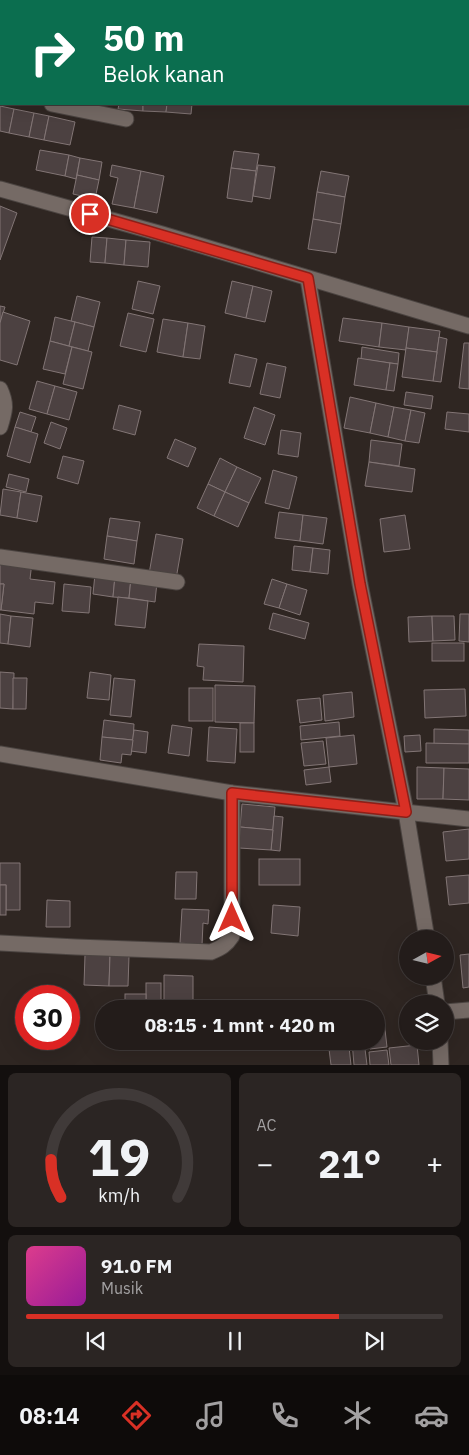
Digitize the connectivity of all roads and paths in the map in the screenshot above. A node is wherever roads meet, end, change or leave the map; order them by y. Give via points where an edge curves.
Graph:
1 (57, 105) edge
2 (126, 119) dead end
3 (0, 188) edge
4 (308, 278) junction
5 (469, 326) edge
6 (0, 388) edge
7 (0, 427) edge
8 (0, 557) edge
9 (177, 582) dead end
10 (0, 754) edge
11 (232, 793) junction
12 (406, 812) junction
13 (469, 819) edge
14 (426, 930) edge
15 (0, 943) edge
16 (469, 1010) edge
17 (454, 1011) edge
18 (441, 1050) edge
19 (442, 1065) edge

1 - 2 street
3 - 4 street
4 - 5 street
4 - 12 street via 360,584
6 - 7 street via 5,410
8 - 9 street
10 - 11 street
11 - 12 street
11 - 15 street via 232,936 221,948 211,952
12 - 13 street
12 - 14 street
16 - 17 street
18 - 19 street

